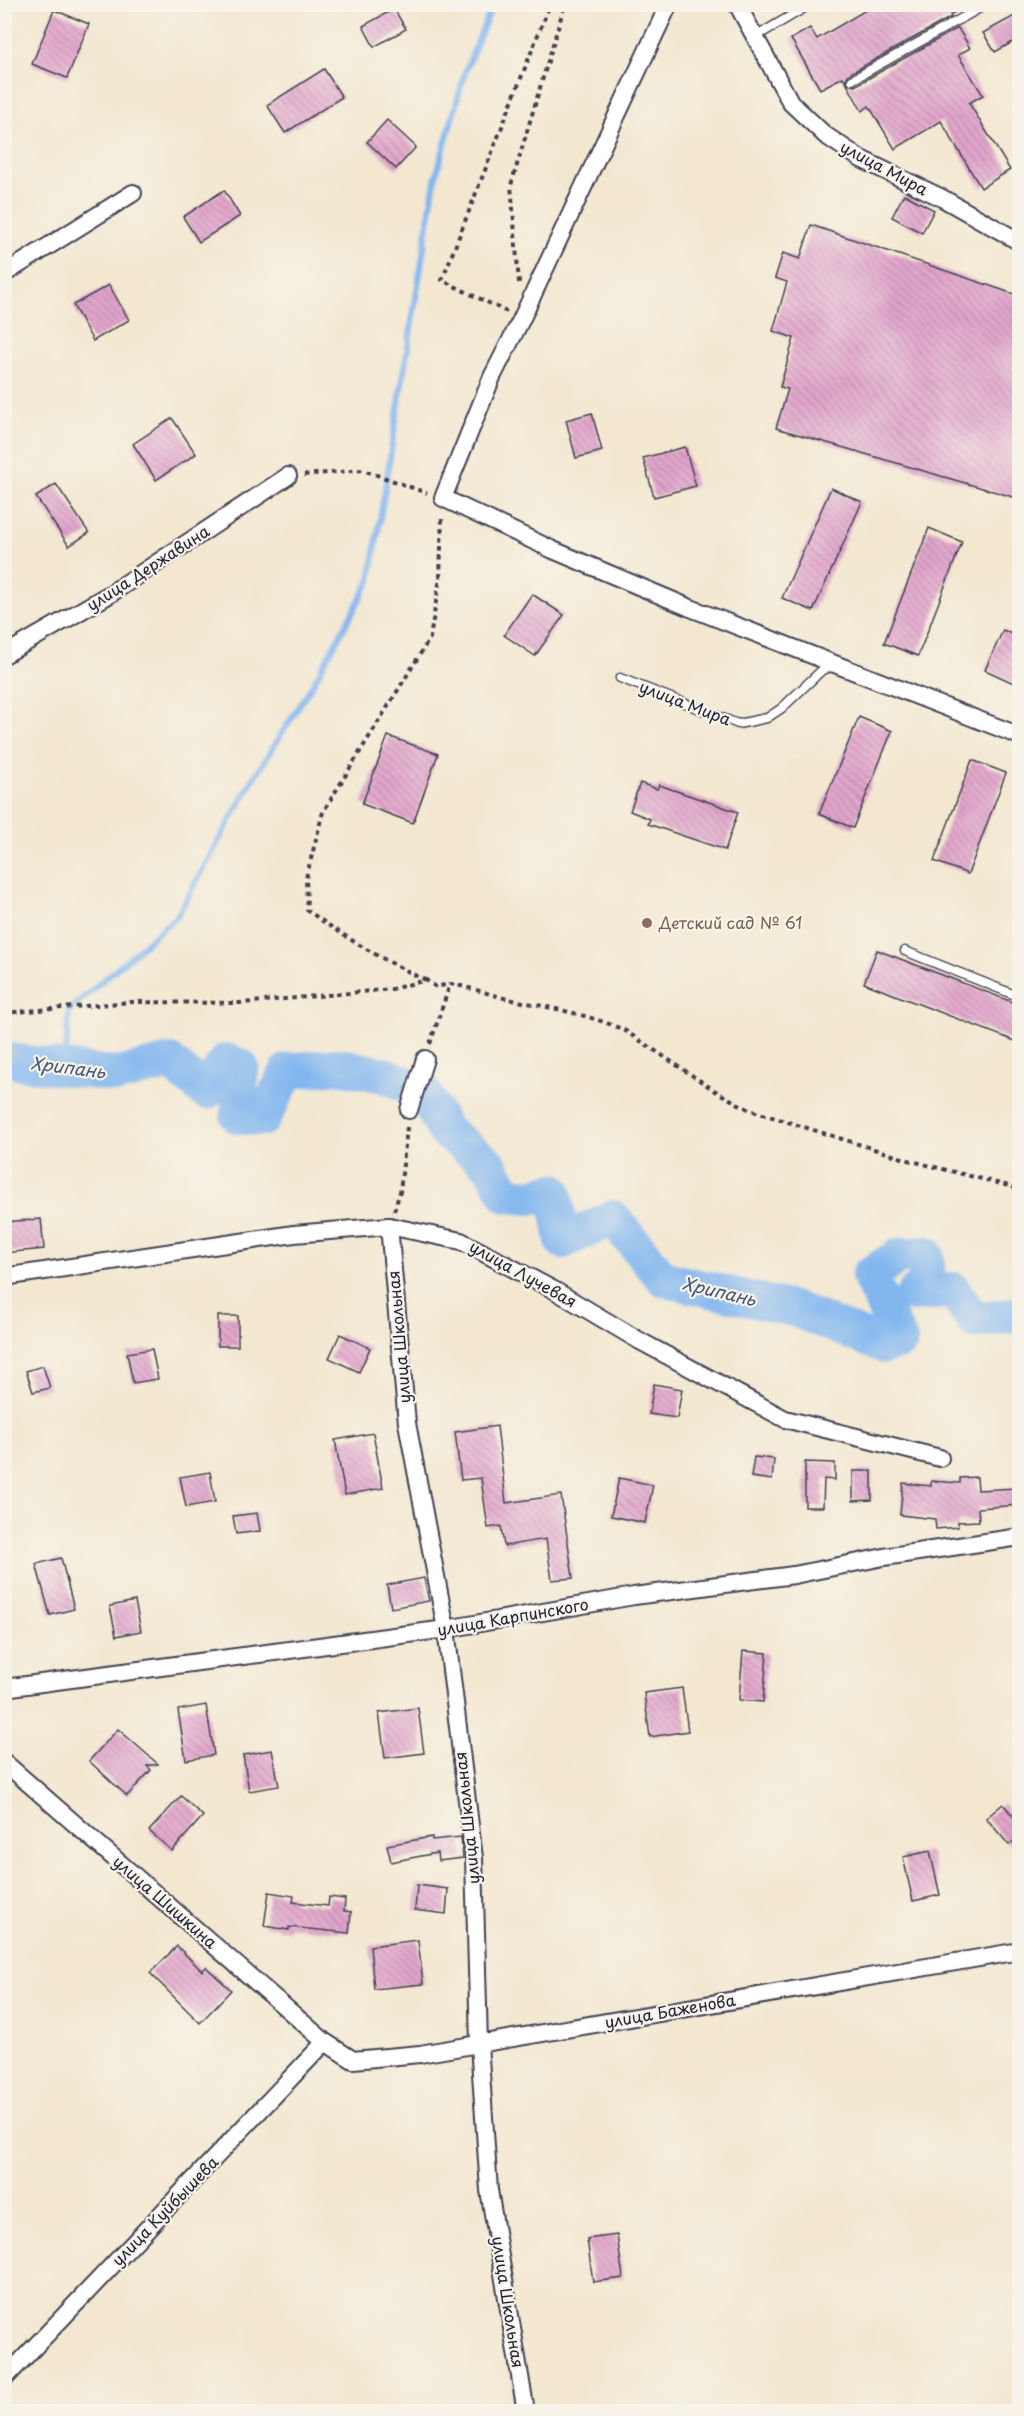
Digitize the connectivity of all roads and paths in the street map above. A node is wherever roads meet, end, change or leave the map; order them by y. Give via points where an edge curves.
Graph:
1 (550, 4) edge
2 (565, 4) edge
3 (669, 4) edge
4 (737, 4) edge
5 (811, 4) edge
6 (987, 4) edge
7 (755, 37) junction
8 (852, 80) dead end
9 (133, 193) dead end
10 (1020, 242) edge
11 (4, 274) edge
12 (519, 286) dead end
13 (521, 320) junction
14 (288, 476) joint
15 (443, 498) junction
16 (4, 655) edge
17 (842, 666) junction
18 (620, 678) dead end
19 (1020, 736) edge
20 (905, 951) dead end
21 (426, 980) junction
22 (450, 984) junction
23 (1020, 997) edge
24 (4, 1012) edge
25 (425, 1059) joint
26 (409, 1110) joint
27 (1020, 1188) edge
28 (389, 1226) junction
29 (4, 1277) edge
30 (940, 1458) dead end
31 (1020, 1537) edge
32 (446, 1629) junction
33 (4, 1688) edge
34 (4, 1762) edge
35 (1020, 1951) edge
36 (325, 2042) junction
37 (479, 2044) junction
38 (4, 2379) edge
39 (526, 2412) edge

1 - 13 path via 442,280
2 - 12 path via 511,185
3 - 13 street
4 - 7 street, улица Мира
5 - 7 lane
6 - 8 lane
7 - 10 street, улица Мира via 791,103 825,135 861,159
9 - 11 street
13 - 15 street via 492,377
14 - 15 path via 363,470
14 - 16 street, улица Державина via 110,594
15 - 17 street via 688,607
15 - 21 path via 440,578 430,638 323,812 306,878 307,910 351,942
17 - 18 lane, улица Мира via 822,670 775,713 759,721 738,724
17 - 19 street
20 - 23 lane
21 - 22 path via 436,987
21 - 24 path via 392,989 242,1003 132,1002
22 - 25 path
22 - 27 path via 608,1023 750,1110 912,1161
25 - 26 street
26 - 28 path via 400,1192
28 - 29 street, улица Лучевая via 294,1234
28 - 30 street, улица Лучевая via 461,1241 785,1419
28 - 32 street, улица Школьная via 407,1423
31 - 32 street, улица Карпинского
32 - 33 street, улица Карпинского
32 - 37 street, улица Школьная via 474,1857
34 - 36 street, улица Шишкина
35 - 37 street, улица Баженова
36 - 37 street, улица Баженова via 353,2060
36 - 38 street, улица Куйбышева
37 - 39 street, улица Школьная via 489,2190

